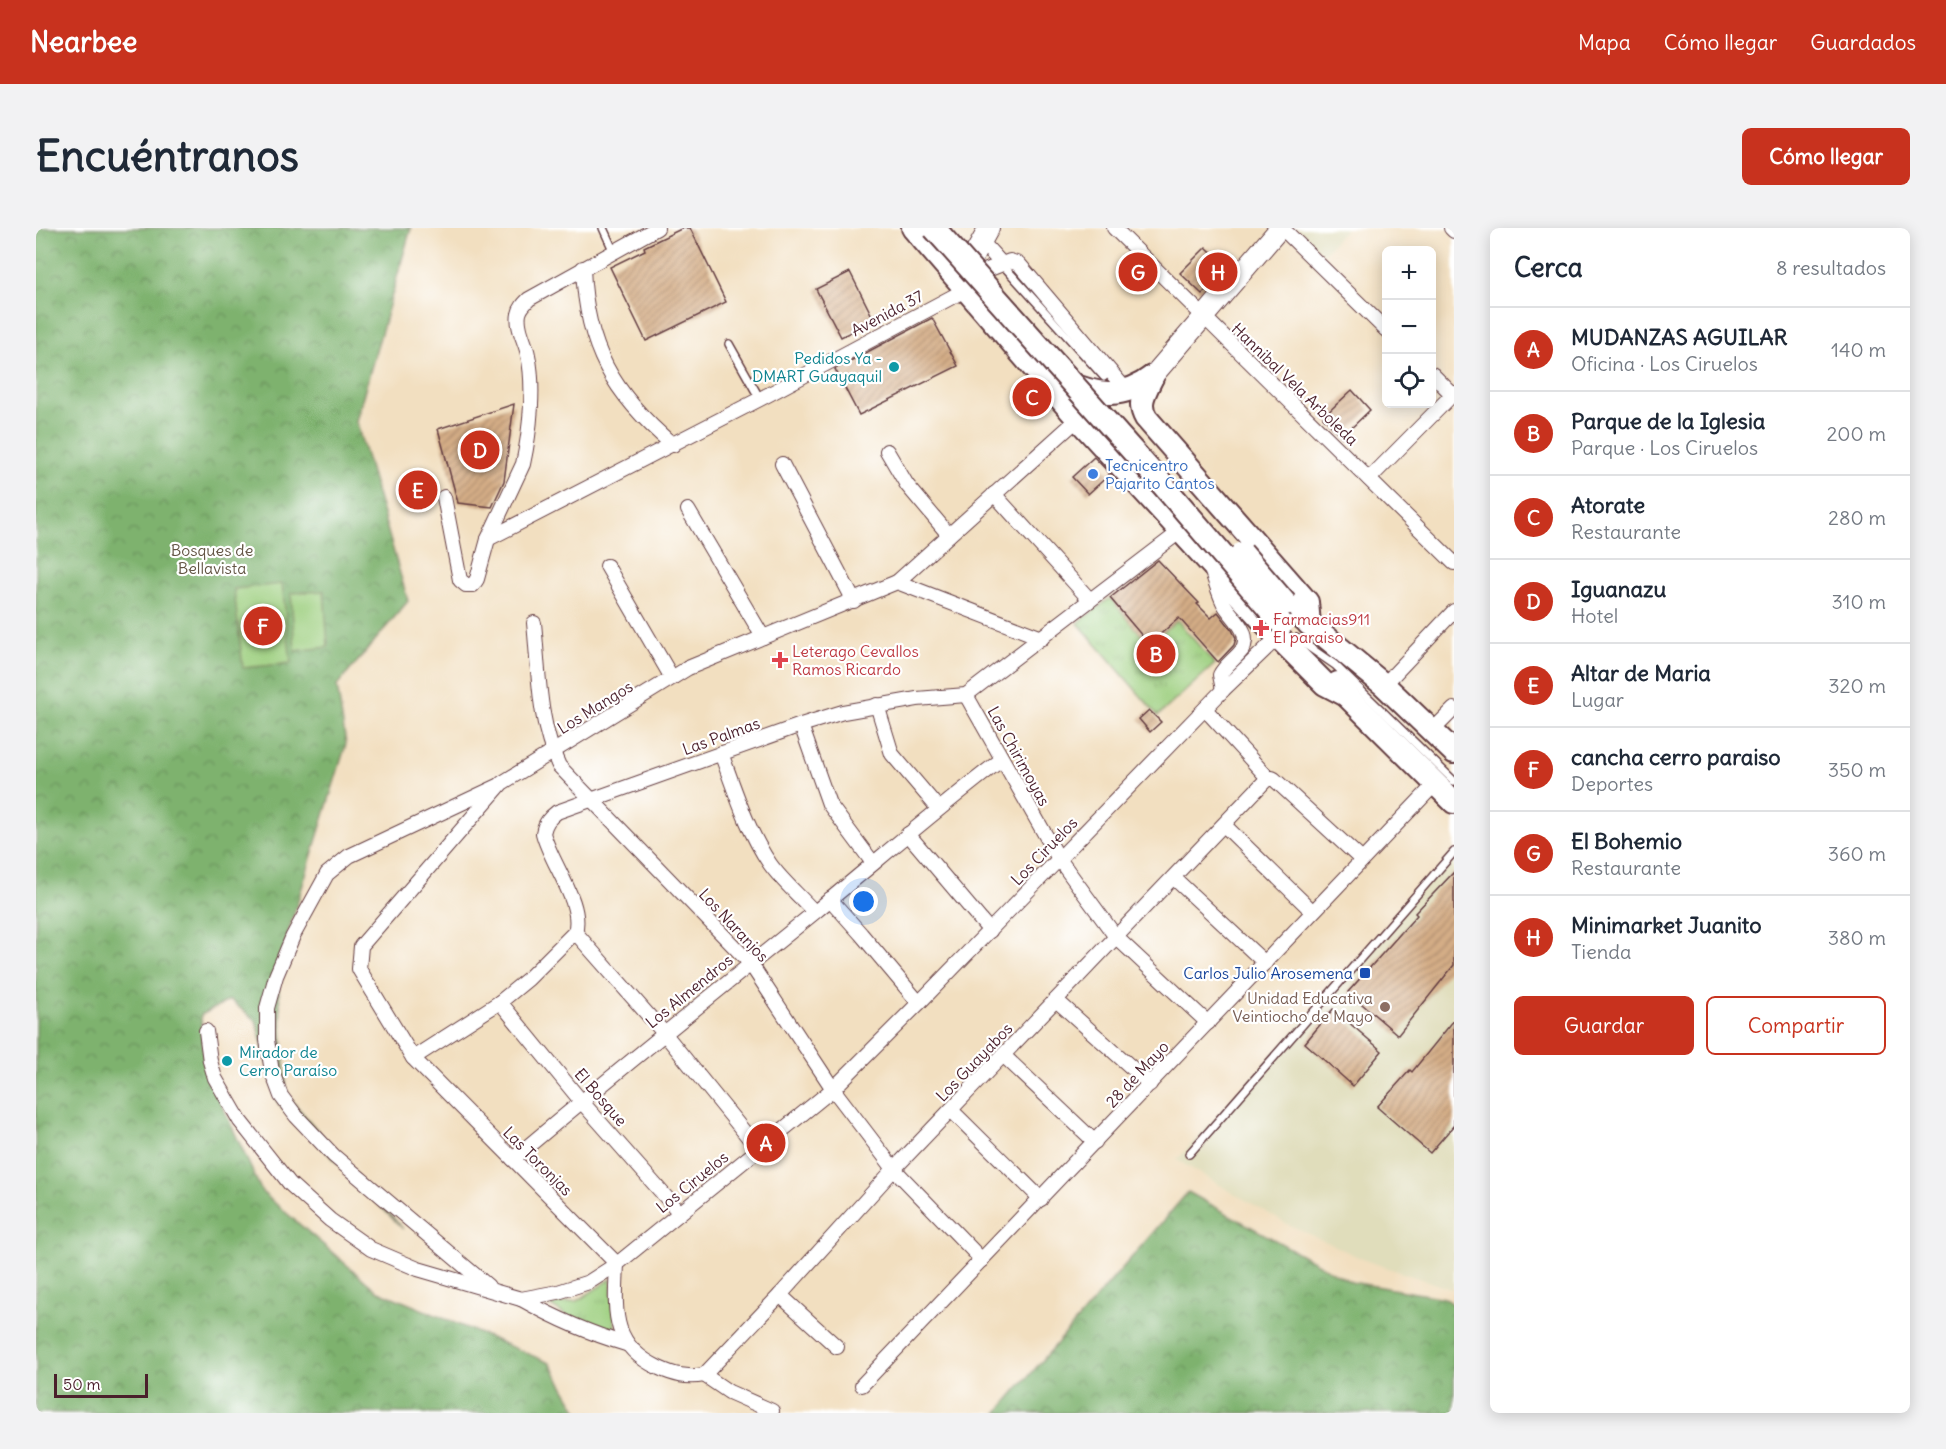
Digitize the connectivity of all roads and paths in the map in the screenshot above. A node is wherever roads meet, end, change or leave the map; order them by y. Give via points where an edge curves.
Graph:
1 (603, 228) edge
2 (657, 228) edge
3 (954, 228) edge
4 (1114, 228) edge
5 (1281, 228) edge
6 (923, 231) edge
7 (614, 252) junction
8 (982, 258) edge
9 (583, 268) junction
10 (1204, 318) junction
11 (1382, 326) edge
12 (729, 344) dead end
13 (1031, 363) junction
14 (1152, 377) junction
15 (1436, 379) edge
16 (1100, 384) junction
17 (1121, 384) dead end
18 (1454, 395) edge
19 (760, 399) junction
20 (1078, 419) junction
21 (1158, 433) junction
22 (673, 444) junction
23 (887, 451) dead end
24 (782, 464) dead end
25 (1124, 470) junction
26 (1369, 479) junction
27 (994, 494) junction
28 (444, 497) dead end
29 (688, 510) dead end
30 (1182, 530) junction
31 (949, 535) junction
32 (488, 539) junction
33 (1207, 559) junction
34 (1454, 563) edge
35 (607, 566) dead end
36 (897, 582) junction
37 (1090, 600) junction
38 (854, 601) junction
39 (1454, 612) edge
40 (534, 623) dead end
41 (1290, 625) junction
42 (763, 637) junction
43 (1042, 638) junction
44 (672, 678) junction
45 (1384, 686) junction
46 (1223, 690) junction
47 (966, 695) junction
48 (877, 705) junction
49 (1205, 709) junction
50 (1454, 709) edge
51 (801, 725) junction
52 (1448, 744) edge
53 (552, 753) junction
54 (720, 753) junction
55 (1001, 760) junction
56 (1270, 778) junction
57 (502, 783) junction
58 (1445, 783) edge
59 (590, 800) junction
60 (1454, 802) edge
61 (938, 808) junction
62 (1224, 825) junction
63 (908, 834) junction
64 (1454, 852) edge
65 (1059, 859) junction
66 (1362, 860) junction
67 (873, 863) junction
68 (1174, 878) junction
69 (830, 899) junction
70 (1312, 911) junction
71 (814, 912) junction
72 (990, 931) junction
73 (574, 932) junction
74 (1116, 937) junction
75 (367, 939) joint
76 (750, 963) junction
77 (1265, 963) junction
78 (1056, 1000) junction
79 (500, 1002) junction
80 (919, 1003) junction
81 (1208, 1023) junction
82 (207, 1031) dead end
83 (664, 1033) junction
84 (1003, 1056) junction
85 (413, 1058) junction
86 (1150, 1084) junction
87 (833, 1089) junction
88 (581, 1101) junction
89 (951, 1110) junction
90 (1095, 1142) junction
91 (758, 1149) junction
92 (1189, 1154) dead end
93 (513, 1160) junction
94 (894, 1169) junction
95 (1041, 1199) junction
96 (680, 1212) junction
97 (982, 1260) junction
98 (617, 1264) junction
99 (492, 1290) junction
100 (780, 1295) junction
101 (520, 1299) junction
102 (626, 1344) junction
103 (837, 1347) dead end
104 (704, 1375) junction
105 (862, 1385) dead end
106 (772, 1411) dead end

1 - 7 lane
2 - 7 street
3 - 6 main road via 933,241
3 - 41 main road, bridge
4 - 10 street, Hannibal Vela Arboleda
5 - 10 main road
5 - 11 street
6 - 8 main road
6 - 41 main road, bridge
7 - 9 street
8 - 13 main road
8 - 16 main road via 1079,379
8 - 17 street via 1019,264
8 - 19 street, Avenida 37
9 - 22 street via 588,317 603,361 627,400
9 - 32 street via 529,299 518,315 528,357 531,400 525,454
10 - 14 main road
10 - 26 street, Hannibal Vela Arboleda
12 - 19 lane
13 - 16 main road via 1070,384
13 - 20 main road
14 - 16 main road via 1123,392
14 - 21 main road via 1141,402
15 - 18 street
18 - 26 street
19 - 22 street, Avenida 37
20 - 25 main road
20 - 27 street, Los Mangos
21 - 25 main road via 1139,432 1127,439 1120,453
21 - 41 main road via 1307,602
22 - 32 street, Avenida 37
23 - 31 street via 907,485
24 - 38 street
25 - 30 main road
26 - 34 street, Hannibal Vela Arboleda
27 - 31 street, Los Mangos
27 - 37 street
28 - 32 street via 460,580 466,585 474,585 477,579
29 - 42 street
30 - 33 main road
30 - 37 street
31 - 36 street, Los Mangos
33 - 41 main road
33 - 46 street, Los Ciruelos via 1225,606 1245,637 1242,649 1220,675
35 - 44 street
36 - 38 street, Los Mangos
36 - 43 street
37 - 43 street
38 - 42 street, Los Mangos
39 - 45 street
40 - 53 street, Los Naranjos via 542,708
41 - 45 main road
41 - 46 street, Los Ciruelos
41 - 58 lane via 1335,665
41 - 58 main road via 1325,684 1346,695
42 - 44 street, Los Mangos
43 - 47 street
44 - 53 street, Los Mangos
45 - 52 main road
46 - 49 street, Los Ciruelos
47 - 48 street, Las Palmas
47 - 55 street, Las Chirimoyas
48 - 51 street, Las Palmas
48 - 61 street via 892,754
49 - 56 street
49 - 65 street, Los Ciruelos
50 - 52 street
51 - 54 street, Las Palmas
51 - 67 street via 829,804
53 - 57 street, Los Mangos
53 - 59 street, Los Naranjos
54 - 59 street, Las Palmas
54 - 71 street via 748,826 771,865
55 - 61 street, Los Almendros
55 - 65 street, Las Chirimoyas
56 - 62 street, Los Guayabos
56 - 66 street
57 - 75 street, Los Mangos
57 - 99 street via 349,856 327,874 293,936 267,1008 272,1072 281,1096 296,1116 334,1155
58 - 60 main road
58 - 66 street, 28 de Mayo
59 - 73 street, Las Palmas via 557,812 549,818 543,833 576,911
59 - 76 street, Los Naranjos
61 - 63 street, Los Almendros
62 - 68 street, Los Guayabos
62 - 70 street
63 - 67 street, Los Almendros
63 - 72 street
64 - 92 lane
65 - 72 street, Los Ciruelos
65 - 74 street, Las Chirimoyas
66 - 70 street, 28 de Mayo
67 - 69 street, Los Almendros
68 - 74 street, Los Guayabos
68 - 77 street
69 - 71 street, Los Almendros
69 - 80 street
70 - 77 street, 28 de Mayo
71 - 76 street, Los Almendros
72 - 80 street, Los Ciruelos
73 - 79 street
73 - 83 street
74 - 78 street, Los Guayabos
74 - 81 street, Las Chirimoyas
75 - 85 street, Las Toronjas via 361,946 359,969
76 - 83 street, Los Almendros
76 - 87 street, Los Naranjos
77 - 81 street, 28 de Mayo
78 - 84 street, Los Guayabos
78 - 86 street
79 - 85 street
79 - 88 street, El Bosque
80 - 87 street, Los Ciruelos
81 - 86 street, 28 de Mayo
82 - 99 street, Los Ciruelos via 215,1078 240,1121 290,1184 370,1249 395,1261
83 - 88 street, Los Almendros
83 - 91 street
84 - 89 street, Los Guayabos
84 - 90 street
85 - 93 street, Las Toronjas
86 - 90 street, 28 de Mayo
87 - 91 street, Los Ciruelos
87 - 94 street, Los Naranjos
88 - 93 street, Los Almendros
88 - 96 street, El Bosque
89 - 94 street, Los Guayabos
89 - 95 street
90 - 95 street, 28 de Mayo
91 - 96 street, Los Ciruelos
93 - 98 street, Las Toronjas
94 - 97 street, Los Naranjos
94 - 100 street, Los Guayabos
95 - 97 street, 28 de Mayo
96 - 98 street, Los Ciruelos
97 - 105 street, 28 de Mayo
98 - 101 street, Los Ciruelos via 589,1282
98 - 102 street via 616,1307
99 - 101 street, Los Ciruelos
100 - 103 street
100 - 104 street, Los Guayabos
101 - 102 street via 590,1334
102 - 104 street via 644,1361 665,1371 691,1377
104 - 106 street via 729,1392

